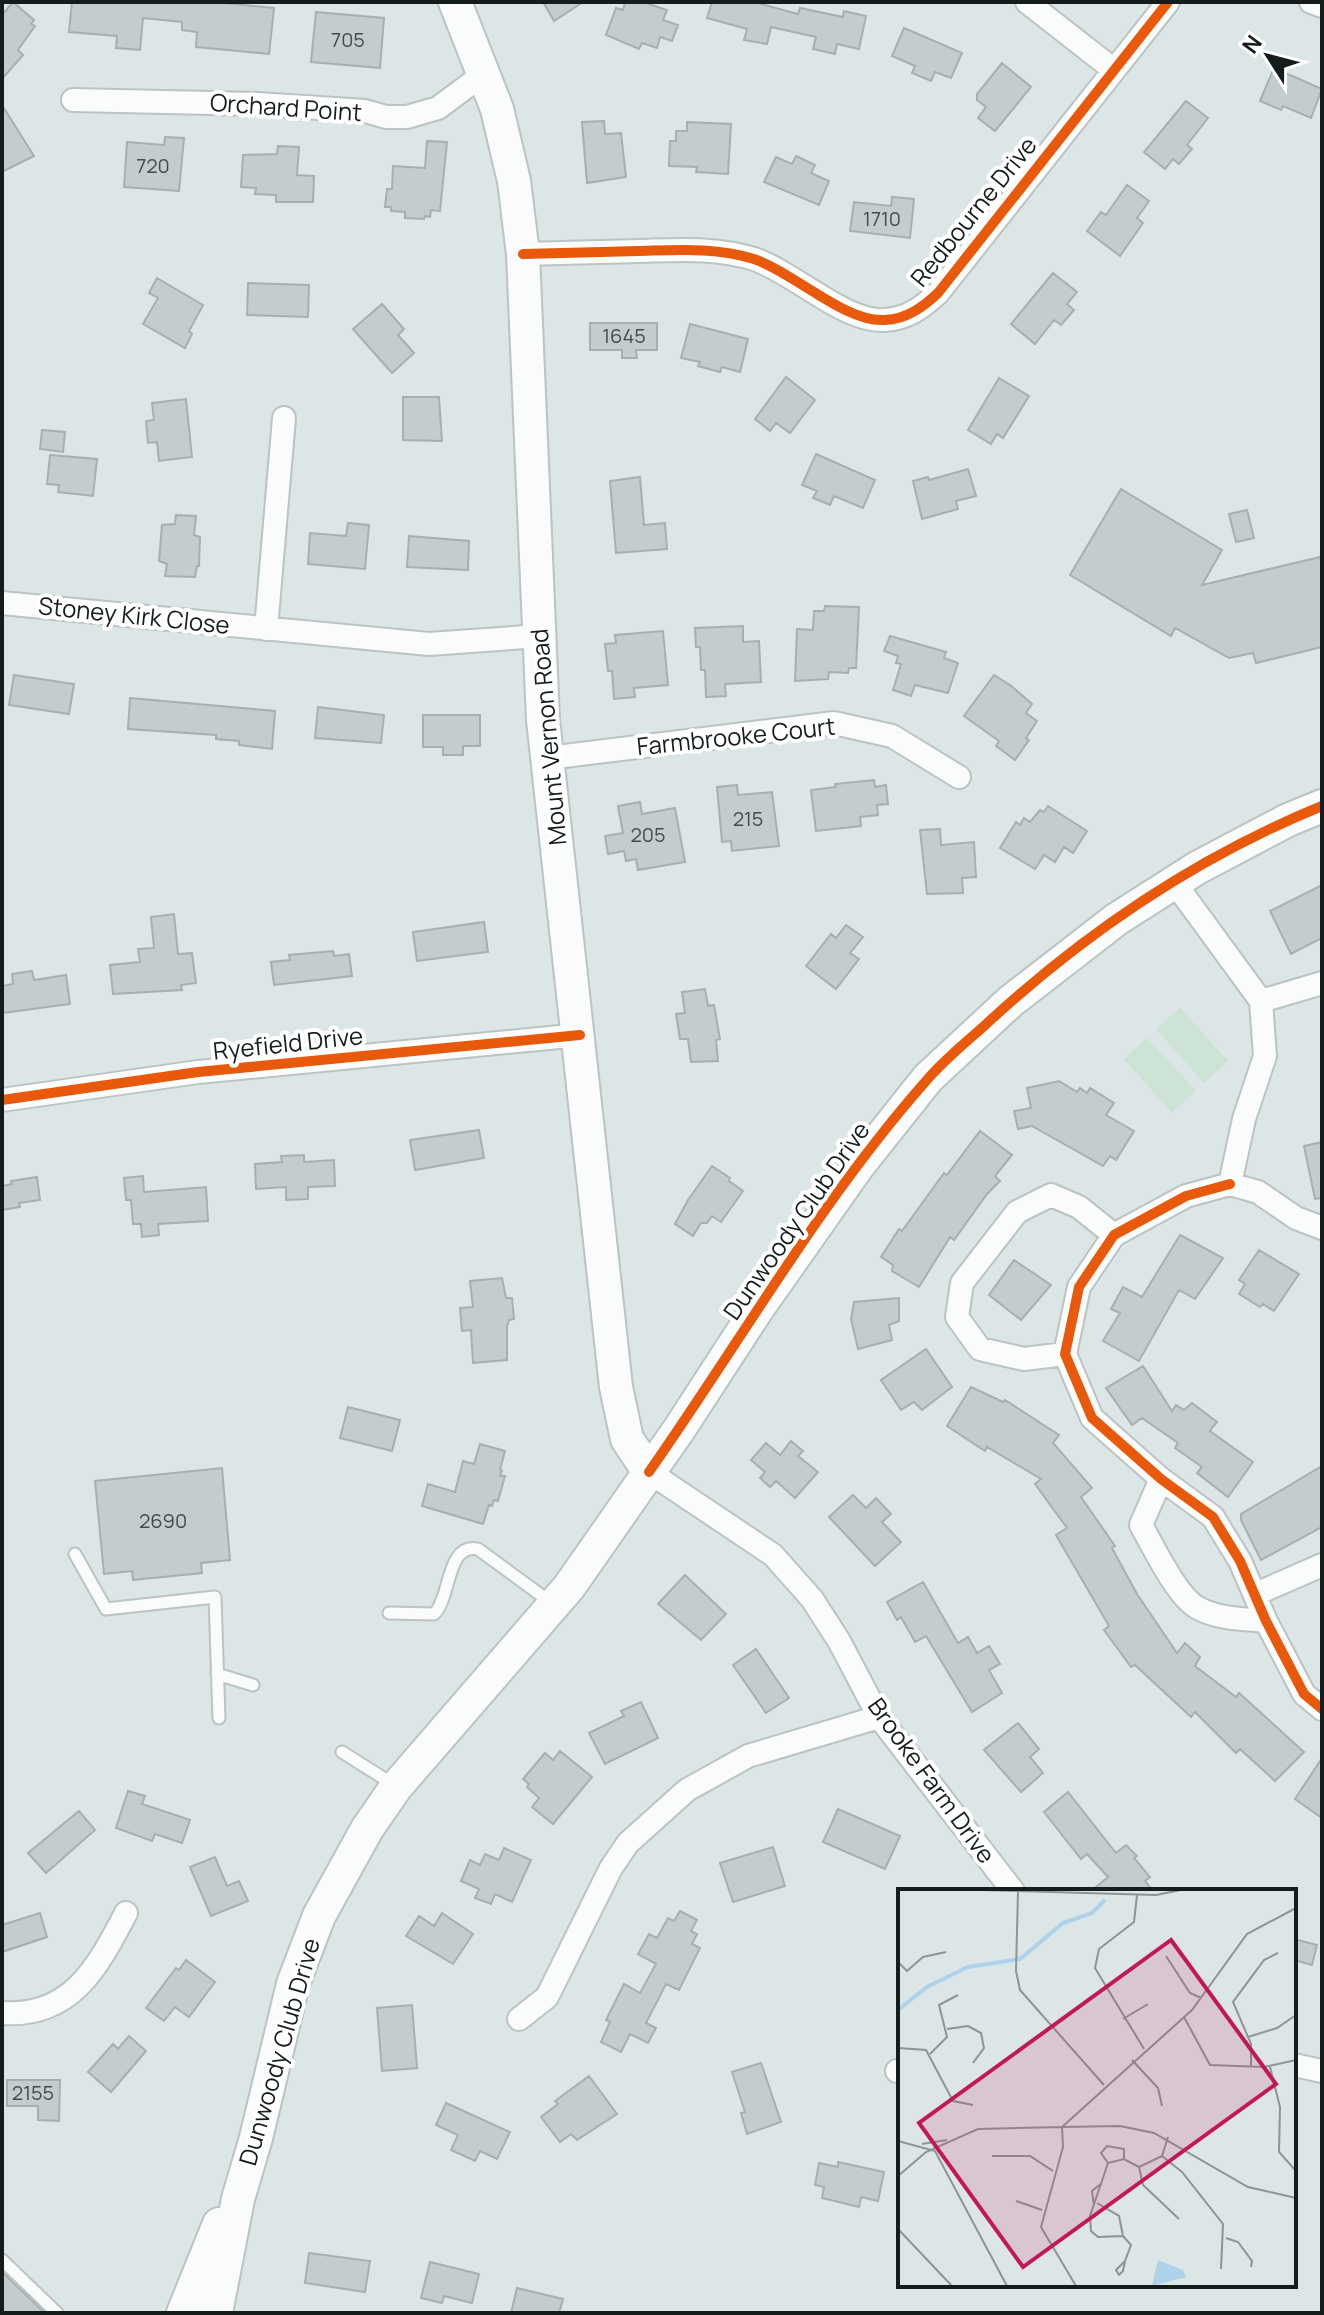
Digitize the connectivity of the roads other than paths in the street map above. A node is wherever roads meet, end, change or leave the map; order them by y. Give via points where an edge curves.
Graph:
1 (455, 2) edge
2 (1027, 2) edge
3 (1168, 2) edge
4 (1311, 2) edge
5 (1322, 6) edge
6 (1114, 70) junction
7 (485, 73) junction
8 (73, 100) dead end
9 (523, 254) junction
10 (284, 418) dead end
11 (2, 603) edge
12 (266, 629) junction
13 (540, 636) junction
14 (548, 758) junction
15 (959, 777) dead end
16 (1322, 806) edge
17 (1174, 882) junction
18 (1322, 983) edge
19 (1261, 1001) junction
20 (580, 1035) junction
21 (2, 1100) edge
22 (1230, 1184) junction
23 (1322, 1228) edge
24 (1114, 1235) junction
25 (1065, 1354) junction
26 (649, 1472) junction
27 (1161, 1479) junction
28 (75, 1554) dead end
29 (1322, 1565) edge
30 (1256, 1594) junction
31 (554, 1604) junction
32 (389, 1613) dead end
33 (1266, 1621) junction
34 (217, 1674) junction
35 (253, 1685) dead end
36 (1322, 1709) edge
37 (879, 1717) junction
38 (219, 1718) dead end
39 (342, 1752) dead end
40 (396, 1787) junction
41 (1011, 1889) edge
42 (126, 1913) dead end
43 (2, 2013) edge
44 (519, 2019) dead end
45 (1296, 2065) edge
46 (1322, 2071) edge
47 (238, 2199) junction
48 (2, 2260) edge
49 (57, 2313) edge
50 (183, 2313) edge
51 (216, 2313) edge

1 - 7 main road, Mount Vernon Road
2 - 6 street
3 - 6 street, Redbourne Drive
4 - 5 street
6 - 9 street, Redbourne Drive via 938,293 905,316 858,317 778,269 725,252
7 - 8 street, Orchard Point via 438,108 407,117 258,104
7 - 9 main road, Mount Vernon Road via 514,181
9 - 13 main road, Mount Vernon Road
10 - 12 street
11 - 12 street, Stoney Kirk Close
12 - 13 street, Stoney Kirk Close via 429,644
13 - 14 main road, Mount Vernon Road
14 - 15 street, Farmbrooke Court via 834,723 892,736
14 - 20 main road, Mount Vernon Road
16 - 17 main road, Dunwoody Club Drive
17 - 19 street
17 - 26 main road, Dunwoody Club Drive via 1086,941 928,1078 849,1179
18 - 19 street
19 - 22 street via 1265,1056
20 - 21 street, Ryefield Drive via 198,1072
20 - 26 main road, Mount Vernon Road via 616,1387 627,1439
22 - 23 street via 1258,1192 1296,1218
22 - 24 street via 1186,1196
24 - 25 street via 1079,1287
24 - 25 street via 1079,1207 1051,1195 1017,1212 962,1283 957,1317 980,1349 1024,1359
25 - 27 street via 1092,1418
26 - 31 main road, Dunwoody Club Drive
26 - 37 street, Brooke Farm Drive via 773,1555 812,1599
27 - 30 street via 1213,1517
27 - 33 street via 1141,1525 1167,1572 1195,1607
28 - 34 lane via 106,1609 215,1597
29 - 30 street
30 - 33 street
31 - 32 lane via 471,1547 453,1563 434,1614
31 - 40 main road, Dunwoody Club Drive
33 - 36 street via 1304,1694
34 - 35 lane
34 - 38 lane
37 - 41 street, Brooke Farm Drive
37 - 44 street via 748,1756 687,1790 628,1843 547,1997
39 - 40 lane
40 - 47 main road, Dunwoody Club Drive via 319,1916 293,1984
42 - 43 street via 80,1988 50,2006
45 - 46 street
47 - 50 main road via 219,2225
47 - 51 main road, Dunwoody Club Drive
48 - 49 lane

